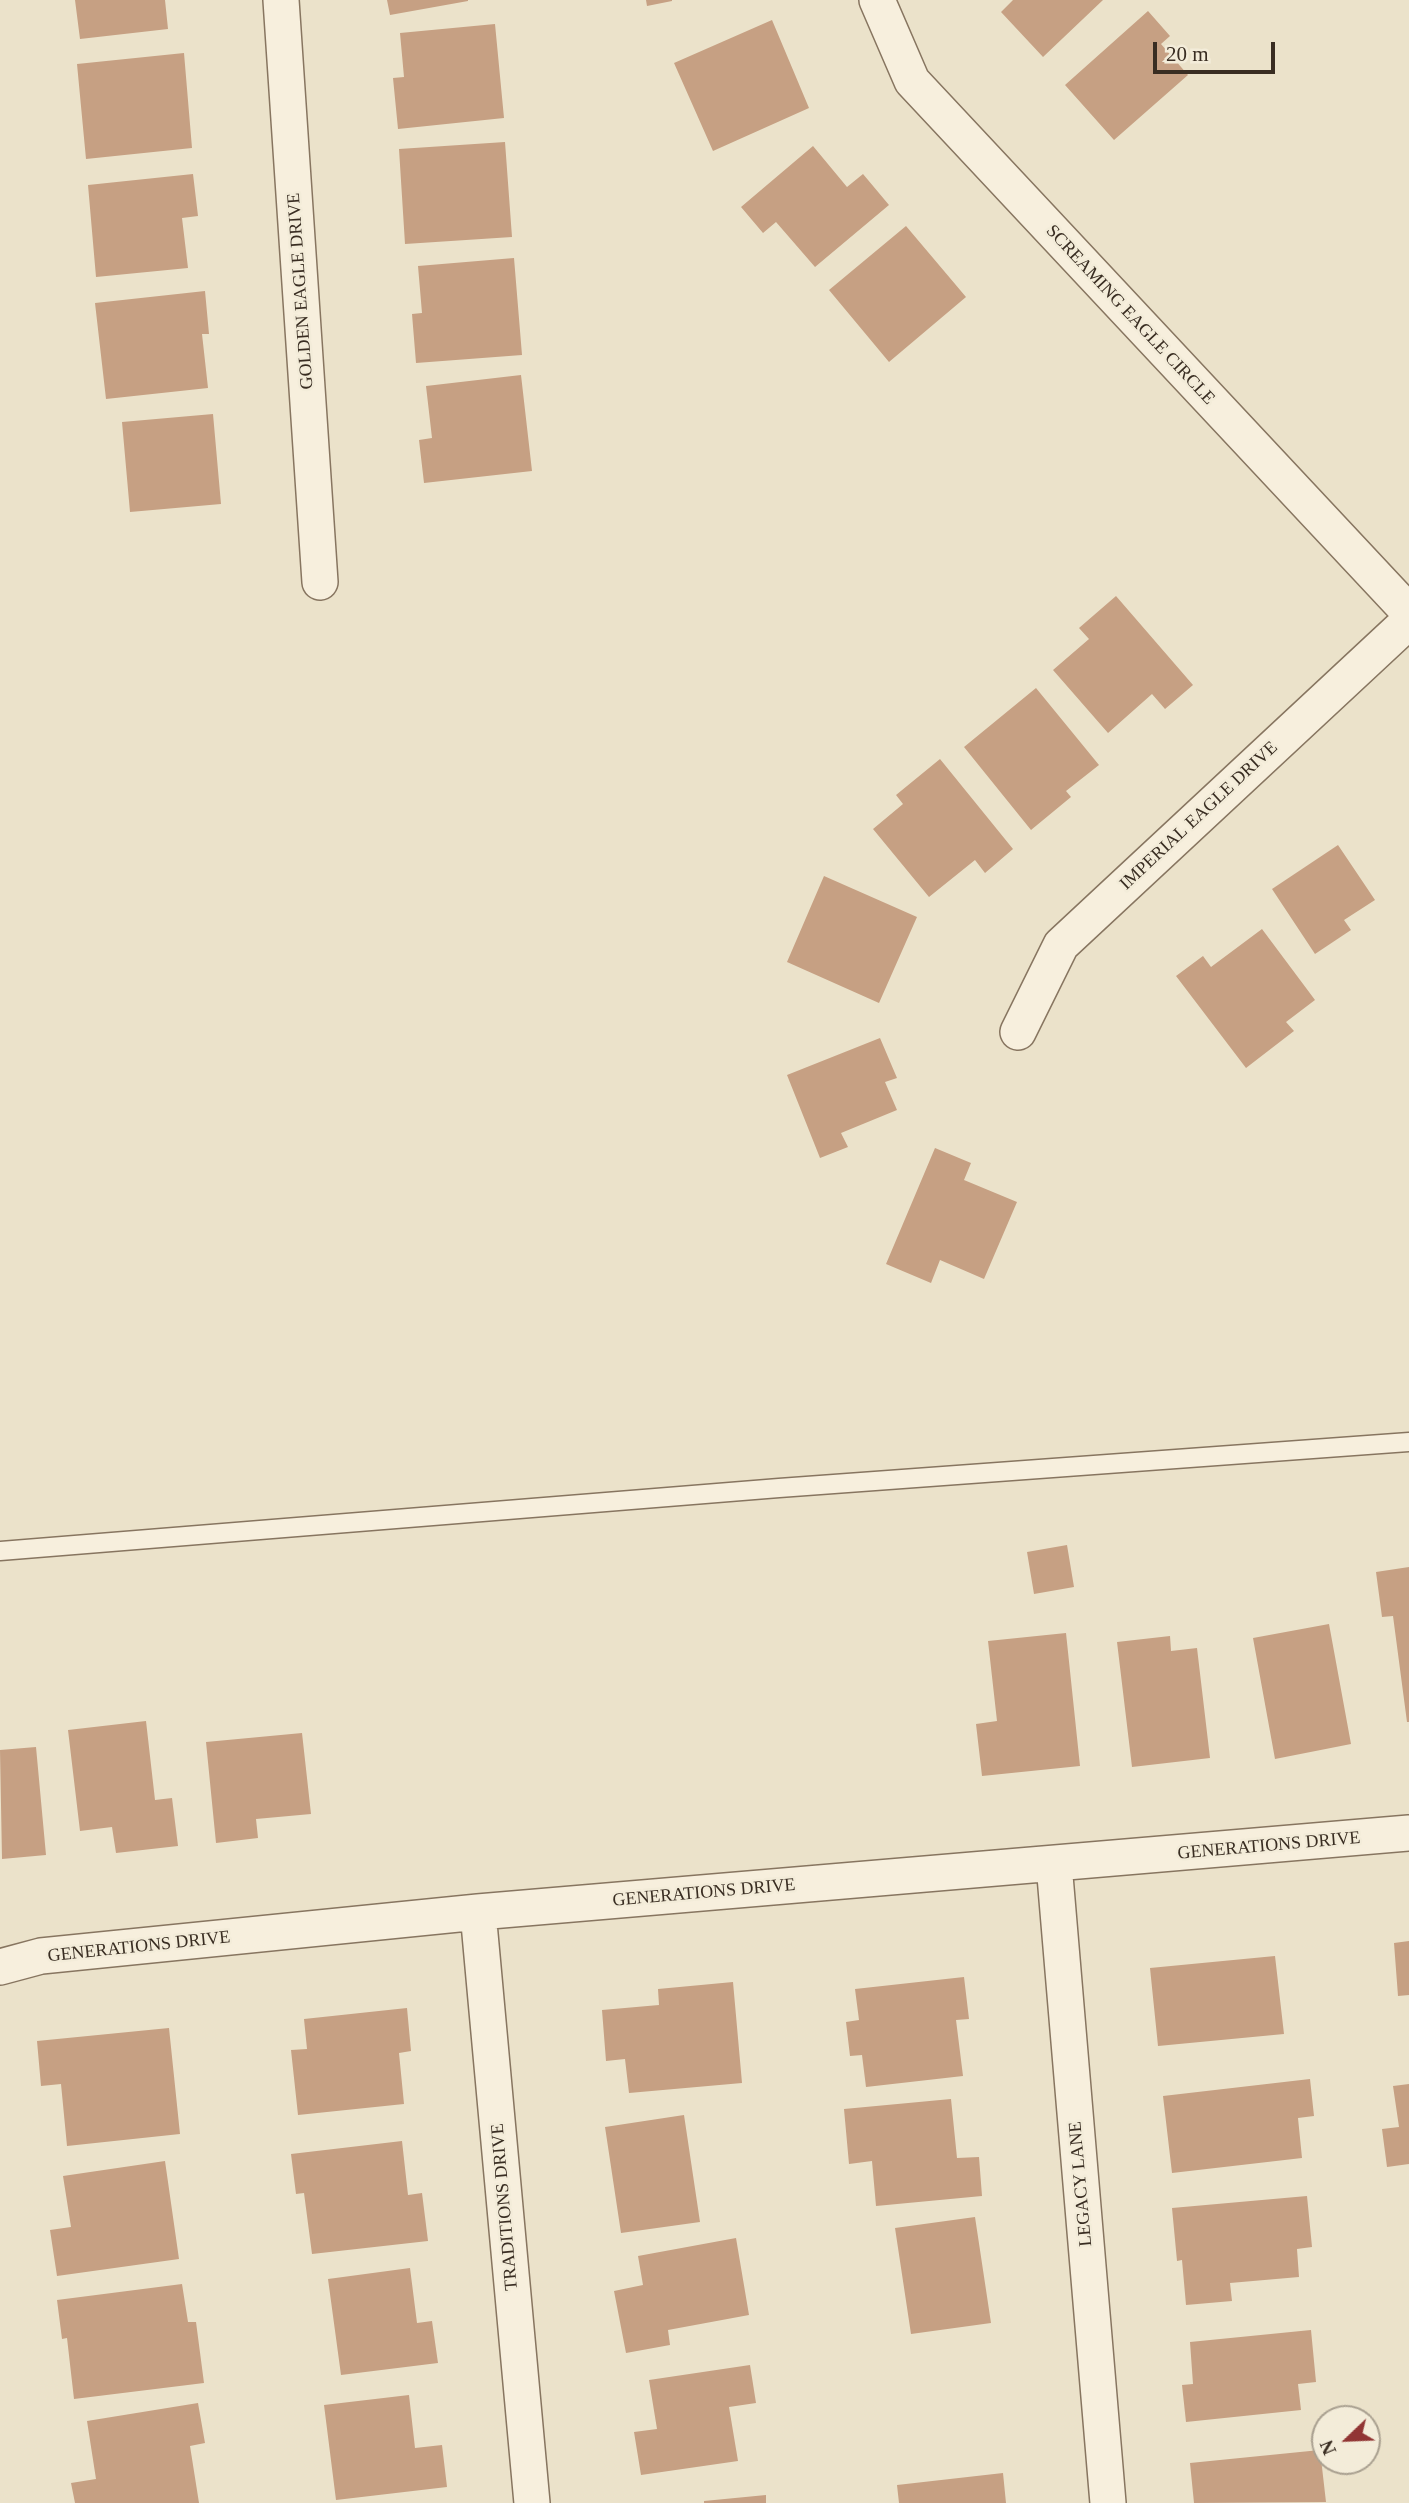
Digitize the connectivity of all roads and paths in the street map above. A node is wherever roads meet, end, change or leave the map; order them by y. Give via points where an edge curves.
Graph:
1 (281, 0) edge
2 (877, 0) edge
3 (320, 582) dead end
4 (1409, 612) edge
5 (1409, 621) edge
6 (1018, 1032) dead end
7 (1409, 1442) edge
8 (0, 1551) edge
9 (1409, 1833) edge
10 (1054, 1864) junction
11 (478, 1912) junction
12 (0, 1967) edge
13 (532, 2503) edge
14 (1108, 2503) edge

1 - 3 street, GOLDEN EAGLE DRIVE
2 - 4 street, SCREAMING EAGLE CIRCLE via 912,81
5 - 6 street, IMPERIAL EAGLE DRIVE via 1061,945
7 - 8 lane
9 - 10 street, GENERATIONS DRIVE
10 - 11 street, GENERATIONS DRIVE
10 - 14 street, LEGACY LANE
11 - 12 street, GENERATIONS DRIVE via 41,1956
11 - 13 street, TRADITIONS DRIVE

